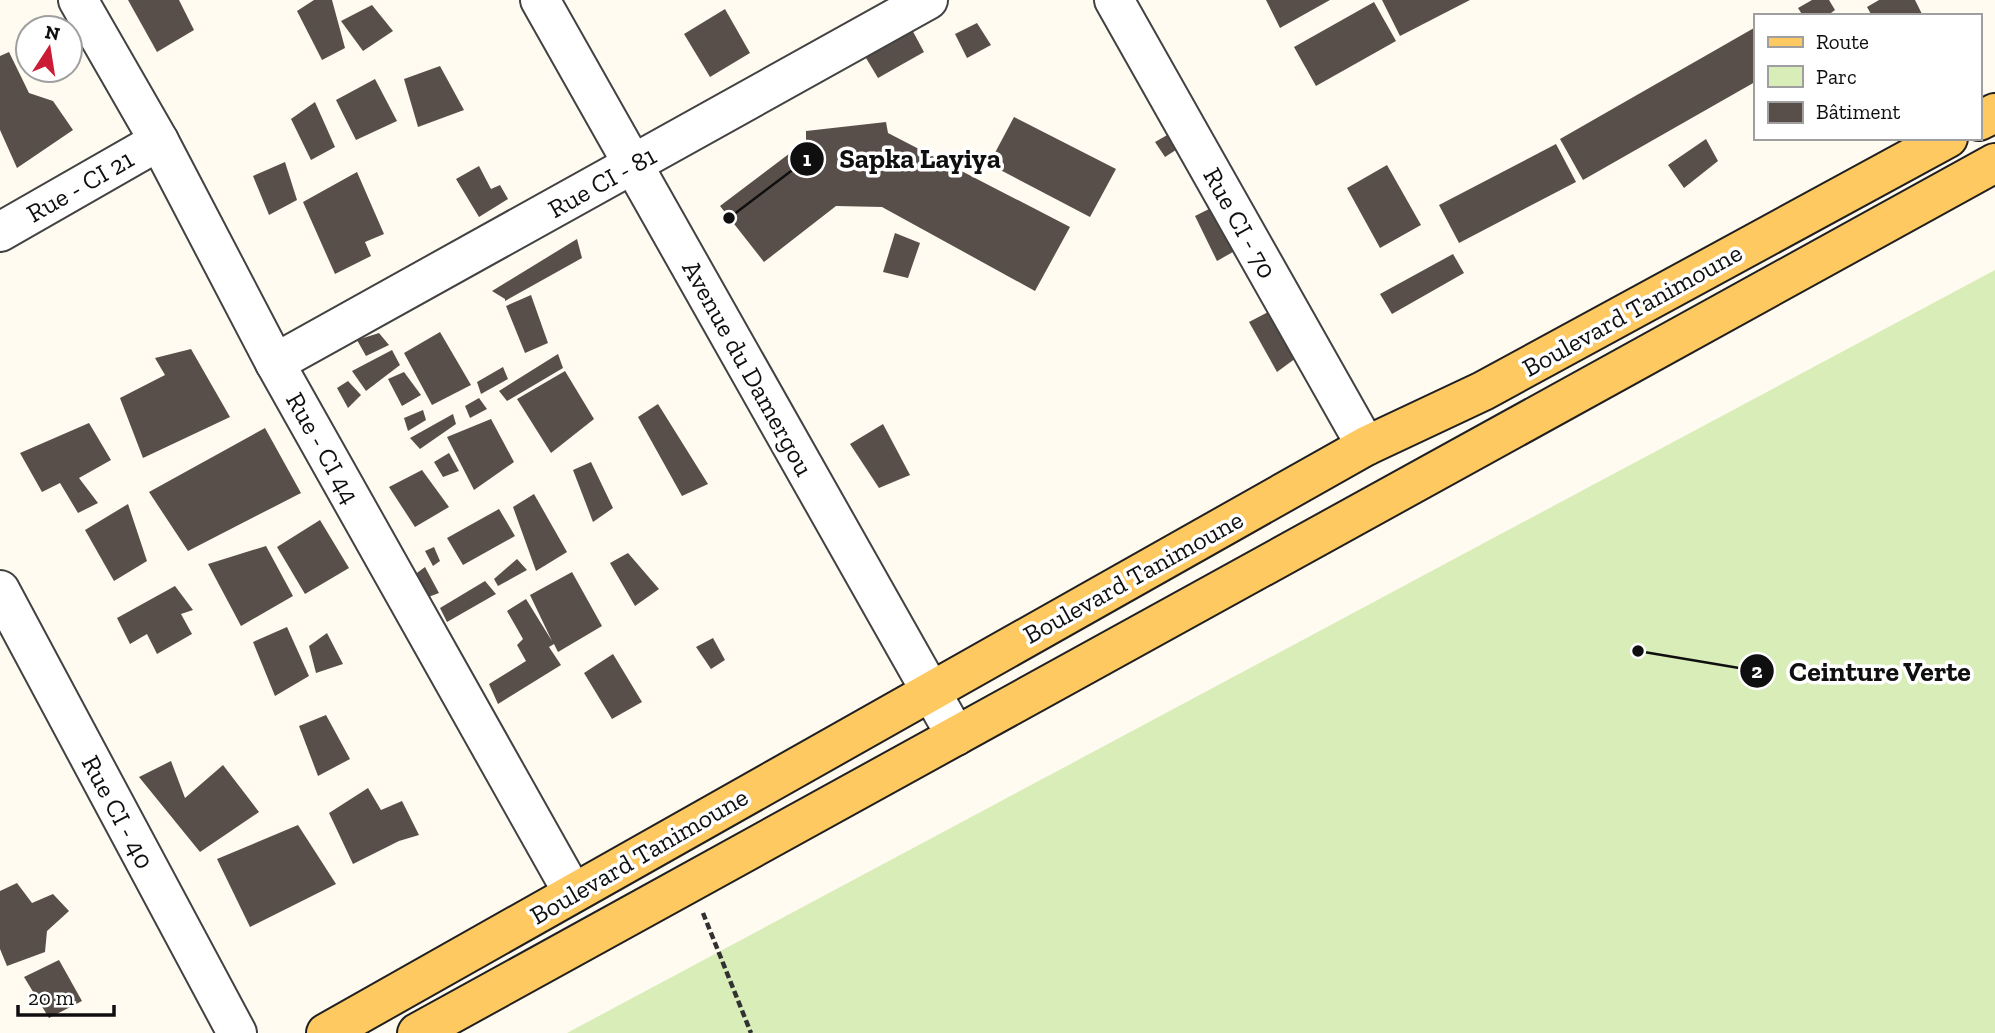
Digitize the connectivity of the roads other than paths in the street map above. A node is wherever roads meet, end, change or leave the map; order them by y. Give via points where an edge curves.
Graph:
1 (78, 0) edge
2 (540, 0) edge
3 (1114, 0) edge
4 (905, 5) edge
5 (1944, 140) edge
6 (159, 141) junction
7 (1995, 163) edge
8 (634, 164) junction
9 (0, 232) edge
10 (275, 363) junction
11 (1366, 446) junction
12 (0, 590) edge
13 (930, 691) junction
14 (956, 736) junction
15 (573, 893) junction
16 (237, 1033) edge
17 (326, 1033) edge
18 (416, 1033) edge

1 - 6 street, Rue - CI 44
2 - 8 street, Avenue du Damergou
3 - 11 street, Rue CI - 70
4 - 8 street, Rue CI - 81
5 - 11 main road, Boulevard Tanimoune via 1483,391
6 - 9 street, Rue - CI 21
6 - 10 street, Rue - CI 44
7 - 14 main road, Boulevard Tanimoune
8 - 10 street, Rue CI - 81
8 - 13 street, Avenue du Damergou
10 - 15 street, Rue - CI 44
11 - 13 main road, Boulevard Tanimoune
12 - 16 street, Rue CI - 40
13 - 14 street, Avenue du Damergou
13 - 15 main road, Boulevard Tanimoune
14 - 18 main road, Boulevard Tanimoune
15 - 17 main road, Boulevard Tanimoune

